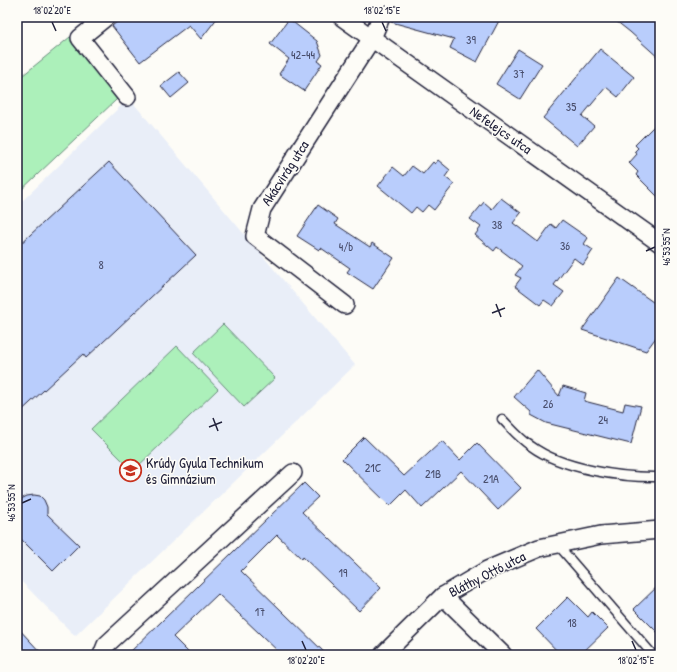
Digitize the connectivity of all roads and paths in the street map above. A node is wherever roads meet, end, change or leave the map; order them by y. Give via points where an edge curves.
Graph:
1 (106, 17) edge
2 (342, 17) edge
3 (381, 17) edge
4 (372, 38) junction
5 (127, 97) dead end
6 (660, 243) edge
7 (345, 305) dead end
8 (502, 419) dead end
9 (293, 473) dead end
10 (660, 477) edge
11 (660, 530) edge
12 (557, 544) junction
13 (443, 596) junction
14 (102, 655) edge
15 (383, 655) edge
16 (503, 655) edge
17 (652, 655) edge

1 - 5 street via 80,38
2 - 4 street, Nefelejcs utca
3 - 4 street, Akácvirág utca
4 - 6 street, Nefelejcs utca
4 - 7 street, Akácvirág utca via 262,209 255,236
8 - 10 lane via 531,446 558,460 604,474
9 - 14 street via 106,645
11 - 12 street, Bláthy Ottó utca via 601,535
12 - 13 street, Bláthy Ottó utca via 539,548 487,570
12 - 17 lane
13 - 15 street, Bláthy Ottó utca
13 - 16 street

